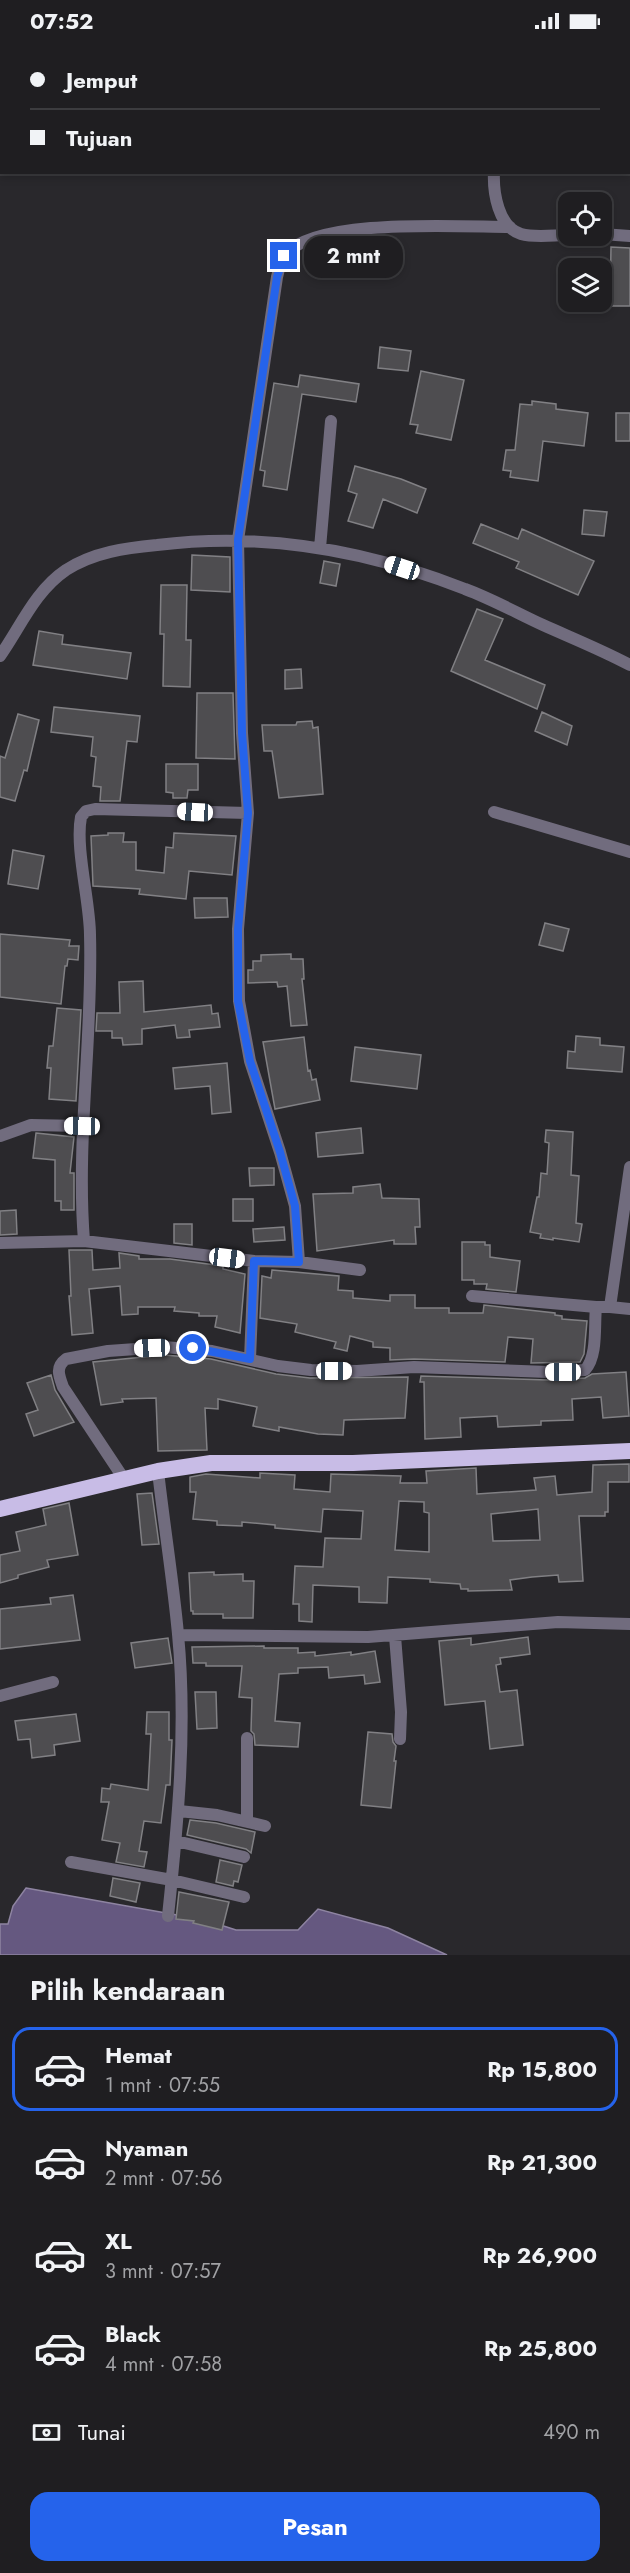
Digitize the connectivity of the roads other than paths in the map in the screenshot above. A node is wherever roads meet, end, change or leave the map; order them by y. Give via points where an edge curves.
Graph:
1 (494, 174) edge
2 (510, 227) junction
3 (558, 235) edge
4 (612, 235) edge
5 (630, 236) edge
6 (331, 421) dead end
7 (238, 540) junction
8 (320, 548) junction
9 (0, 656) edge
10 (630, 665) edge
11 (494, 812) dead end
12 (248, 813) junction
13 (630, 852) edge
14 (82, 1126) junction
15 (0, 1136) edge
16 (630, 1167) edge
17 (84, 1241) junction
18 (0, 1243) edge
19 (254, 1261) junction
20 (299, 1262) junction
21 (360, 1270) dead end
22 (472, 1296) dead end
23 (596, 1307) junction
24 (610, 1307) junction
25 (630, 1309) edge
26 (250, 1359) junction
27 (630, 1451) edge
28 (158, 1471) junction
29 (124, 1479) junction
30 (0, 1509) edge
31 (630, 1624) edge
32 (178, 1635) junction
33 (394, 1636) junction
34 (53, 1682) dead end
35 (0, 1696) edge
36 (247, 1738) dead end
37 (400, 1739) dead end
38 (179, 1811) junction
39 (248, 1821) junction
40 (265, 1826) dead end
41 (176, 1841) junction
42 (244, 1857) dead end
43 (71, 1862) dead end
44 (172, 1880) junction
45 (244, 1897) dead end
46 (168, 1916) dead end

1 - 2 street via 496,202
2 - 3 street via 520,234
2 - 7 street via 373,227 300,243 284,256 277,277
4 - 5 street
6 - 8 street
7 - 8 street
7 - 9 street via 119,549 83,561 43,591
7 - 12 street via 242,733
8 - 10 street via 361,555 464,588
11 - 13 street
12 - 14 street via 95,809 81,817 90,934
12 - 20 street via 238,929 238,1001 250,1061 295,1206
14 - 15 street via 31,1125
14 - 17 street
16 - 24 street
17 - 18 street
17 - 19 street
19 - 20 street
19 - 26 street
20 - 21 street
22 - 23 street
23 - 24 street
23 - 26 street via 590,1362 578,1372 414,1367 311,1370
24 - 25 street
26 - 29 street via 164,1347 108,1351 62,1362 58,1376 63,1387
27 - 28 highway via 353,1463 210,1463
28 - 29 highway
28 - 32 street
29 - 30 highway
31 - 33 street via 558,1622
32 - 33 street
32 - 38 street via 182,1731
33 - 37 street
34 - 35 street
36 - 39 street
38 - 39 street
38 - 41 street
39 - 40 street
41 - 42 street
41 - 44 street
43 - 44 street
44 - 45 street
44 - 46 street

